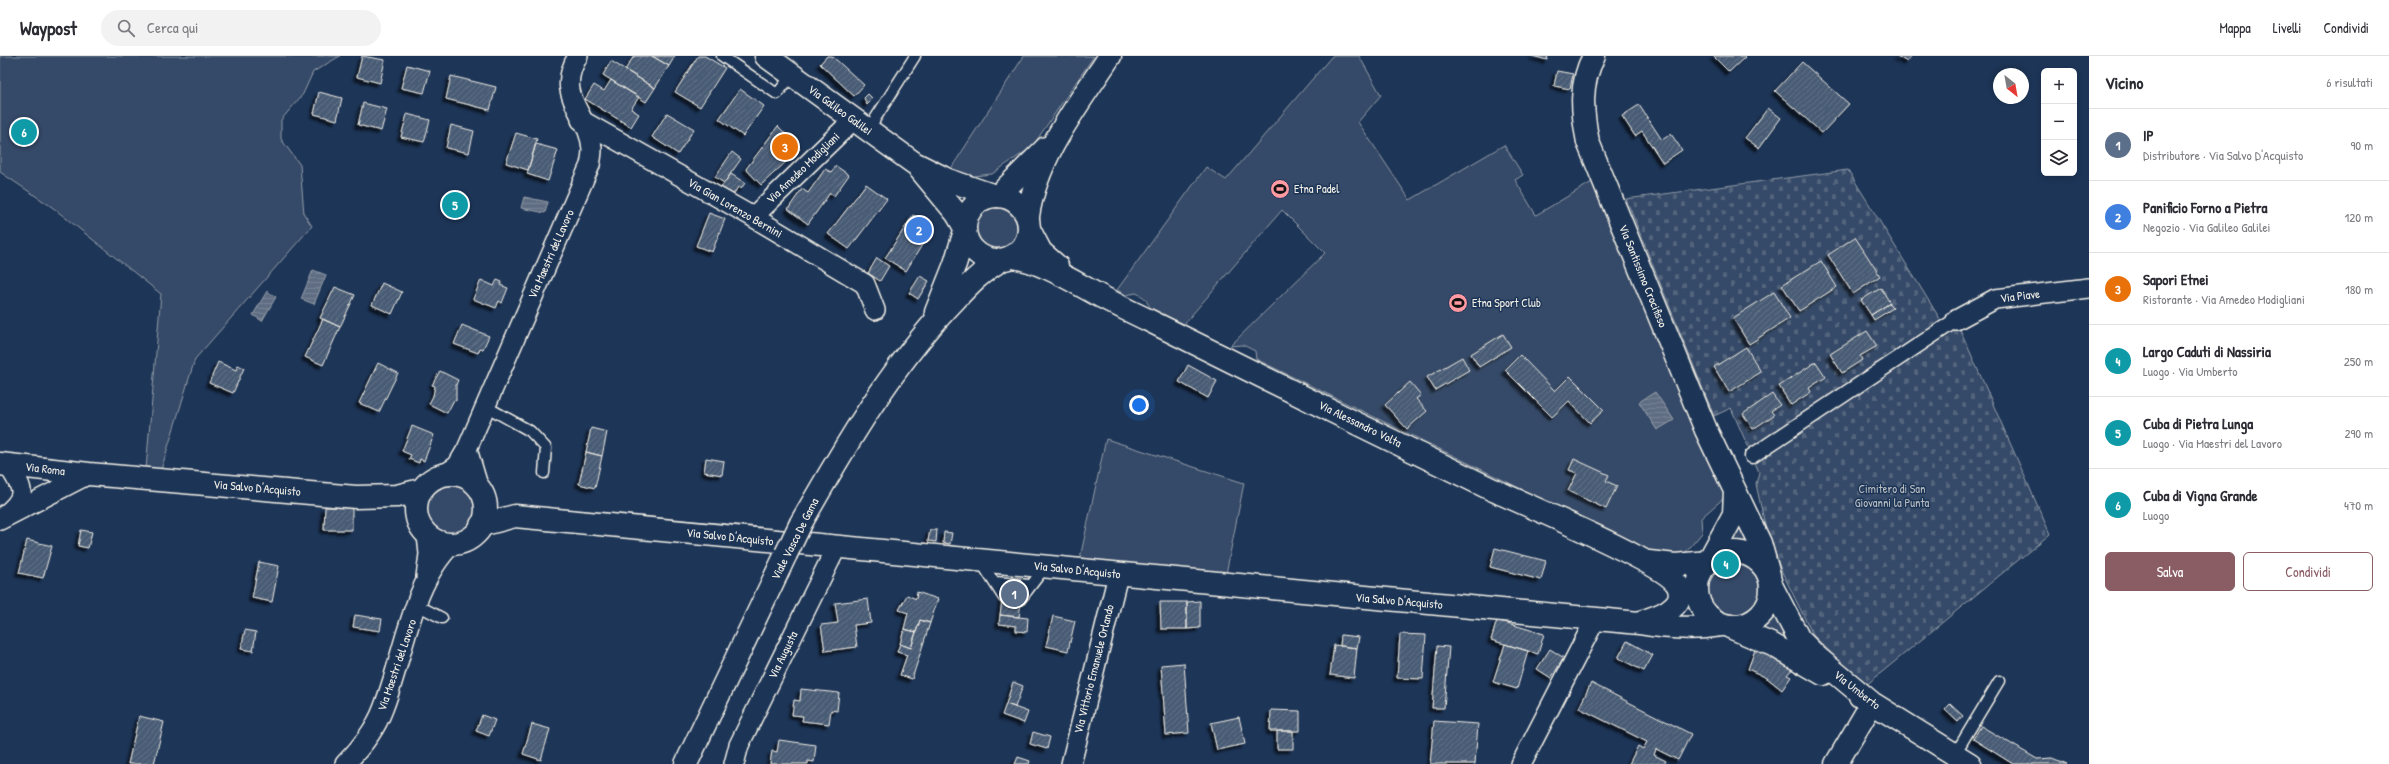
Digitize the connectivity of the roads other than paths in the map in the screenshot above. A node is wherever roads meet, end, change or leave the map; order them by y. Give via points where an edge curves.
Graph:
1 (578, 56) edge
2 (722, 56) edge
3 (766, 56) edge
4 (915, 56) edge
5 (1110, 56) edge
6 (1594, 56) edge
7 (792, 75) junction
8 (581, 120) junction
9 (860, 125) junction
10 (1057, 137) junction
11 (914, 163) junction
12 (996, 196) junction
13 (753, 217) junction
14 (1029, 223) junction
15 (965, 230) junction
16 (1006, 259) junction
17 (1076, 283) junction
18 (2089, 288) edge
19 (875, 310) dead end
20 (1956, 320) joint
21 (928, 328) junction
22 (484, 406) junction
23 (467, 449) junction
24 (1752, 456) dead end
25 (4, 465) edge
26 (544, 473) dead end
27 (89, 474) junction
28 (445, 474) junction
29 (158, 479) joint
30 (421, 490) junction
31 (1735, 490) junction
32 (482, 493) junction
33 (356, 497) junction
34 (515, 516) junction
35 (0, 520) edge
36 (422, 526) junction
37 (481, 526) junction
38 (453, 543) junction
39 (836, 548) junction
40 (980, 560) junction
41 (1646, 561) junction
42 (1708, 562) junction
43 (1045, 567) junction
44 (1118, 575) junction
45 (1771, 581) junction
46 (426, 582) junction
47 (996, 582) junction
48 (1029, 585) junction
49 (1688, 596) junction
50 (417, 605) junction
51 (442, 618) dead end
52 (1595, 620) junction
53 (1638, 623) junction
54 (1726, 626) junction
55 (1998, 681) dead end
56 (1872, 703) junction
57 (1963, 759) edge
58 (346, 764) edge
59 (686, 764) edge
60 (734, 764) edge
61 (1071, 764) edge
62 (1521, 764) edge
63 (1836, 764) edge

1 - 8 street, Via Maestri del Lavoro via 570,80 570,94
2 - 7 lane via 777,94
3 - 7 street, Via Galileo Galilei
4 - 9 lane
5 - 10 street
6 - 31 street, Via Santissimo Crocifisso via 1584,84 1582,110 1588,142 1706,430
7 - 9 street, Via Galileo Galilei
8 - 13 street, Via Gian Lorenzo Bernini
8 - 22 street, Via Maestri del Lavoro via 592,149 590,165
9 - 11 street, Via Galileo Galilei
9 - 13 street, Via Amedeo Modigliani
10 - 12 street
10 - 14 street via 1030,200
11 - 12 street via 948,180
11 - 15 street via 956,214
12 - 14 street via 1018,203
12 - 15 street via 973,207 968,214
13 - 19 street, Via Gian Lorenzo Bernini via 864,284
14 - 16 street via 1025,246
14 - 17 street via 1041,252
15 - 16 street via 968,243 983,258
15 - 21 street via 955,264
16 - 17 street via 1032,260
16 - 21 street via 974,279
17 - 41 street, Via Alessandro Volta via 1490,488
18 - 20 street, Via Piave via 1996,299
20 - 24 street
21 - 59 street, Viale Vasco De Gama, bridge via 872,404 801,523
22 - 23 street, Via Maestri del Lavoro
22 - 26 lane via 530,431 546,448
23 - 28 street, Via Maestri del Lavoro via 457,466
23 - 32 street
25 - 27 street, Via Roma
25 - 35 street via 20,486 21,494 19,503
27 - 29 street, Via Roma
27 - 35 street
28 - 30 street via 427,482
28 - 32 street via 465,476
29 - 33 street, Via Salvo D'Acquisto
30 - 33 street via 398,496
30 - 36 street via 416,508
31 - 42 street via 1734,514
31 - 45 street, Via Santissimo Crocifisso via 1760,543
32 - 34 street
32 - 37 street via 486,507
33 - 36 street via 409,514
34 - 37 street
34 - 39 street, Via Salvo D'Acquisto
36 - 38 street via 439,542
36 - 46 street via 429,554
37 - 38 street via 466,540
38 - 46 street via 443,553
39 - 40 street, Via Salvo D'Acquisto
39 - 60 street, Via Augusta via 739,745
40 - 43 street, Via Salvo D'Acquisto
40 - 47 lane
41 - 42 street via 1675,565
41 - 49 street via 1673,580
42 - 45 street via 1726,553 1743,553 1754,557 1763,565
42 - 49 street
43 - 44 street, Via Salvo D'Acquisto
43 - 48 lane
44 - 52 street, Via Salvo D'Acquisto
44 - 61 street, Via Vittorio Emanuele Orlando
45 - 54 street via 1770,600 1764,612 1755,621 1743,626
45 - 56 street, Via Umberto via 1799,639
46 - 50 street, Via Maestri del Lavoro
47 - 48 lane
47 - 48 lane via 1004,598 1020,600
49 - 53 street via 1660,616
49 - 54 street via 1708,616
50 - 51 lane
50 - 58 street, Via Maestri del Lavoro via 383,710 356,754
52 - 53 street, Via Salvo D'Acquisto
52 - 62 street
53 - 54 street, Via Salvo D'Acquisto via 1699,629
54 - 56 street via 1773,645
55 - 57 lane
56 - 57 street, Via Umberto
56 - 63 street

